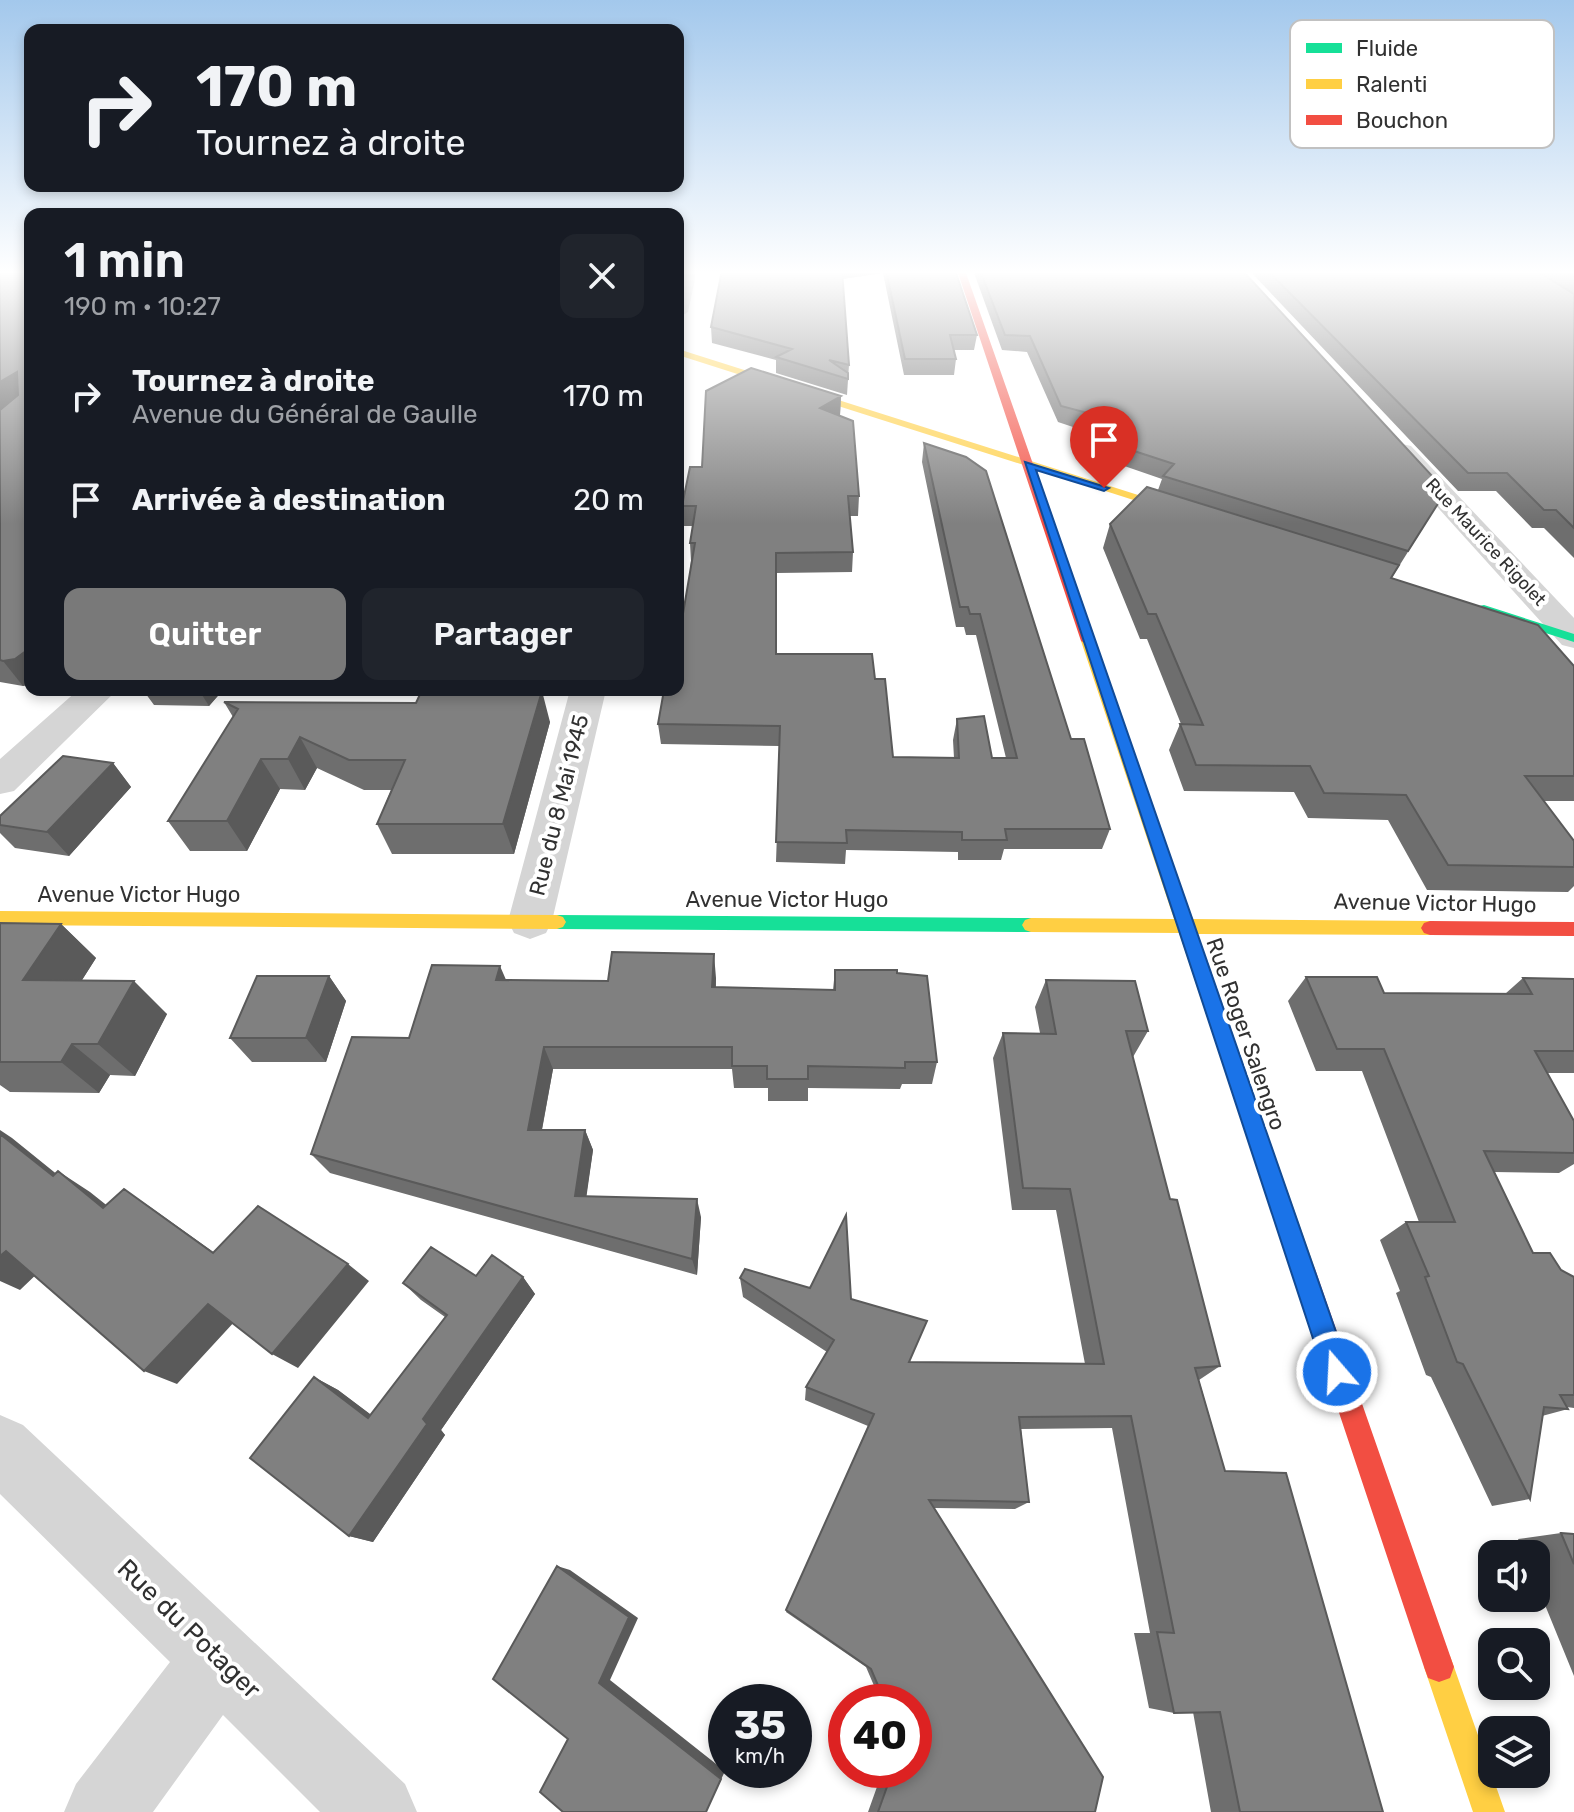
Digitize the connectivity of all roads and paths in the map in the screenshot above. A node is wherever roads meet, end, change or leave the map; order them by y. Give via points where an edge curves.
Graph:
1 (686, 355) edge
2 (991, 355) edge
3 (1385, 433) edge
4 (1029, 464) junction
5 (1210, 522) edge
6 (1467, 603) edge
7 (1574, 638) edge
8 (92, 696) edge
9 (586, 696) edge
10 (0, 781) edge
11 (0, 918) edge
12 (530, 921) junction
13 (1184, 925) junction
14 (1574, 929) edge
15 (0, 1448) edge
16 (220, 1657) junction
17 (104, 1812) edge
18 (377, 1812) edge
19 (1489, 1812) edge

1 - 4 street
2 - 4 street, Rue Roger Salengro
3 - 7 street, Rue Maurice Rigolet
4 - 5 street
4 - 13 street, Rue Roger Salengro
6 - 7 street
8 - 10 street
9 - 12 street, Rue du 8 Mai 1945
11 - 12 street, Avenue Victor Hugo
12 - 13 street, Avenue Victor Hugo
13 - 14 street, Avenue Victor Hugo
13 - 19 street, Rue Roger Salengro
15 - 16 street, Rue du Potager
16 - 17 street
16 - 18 street, Rue du Potager

